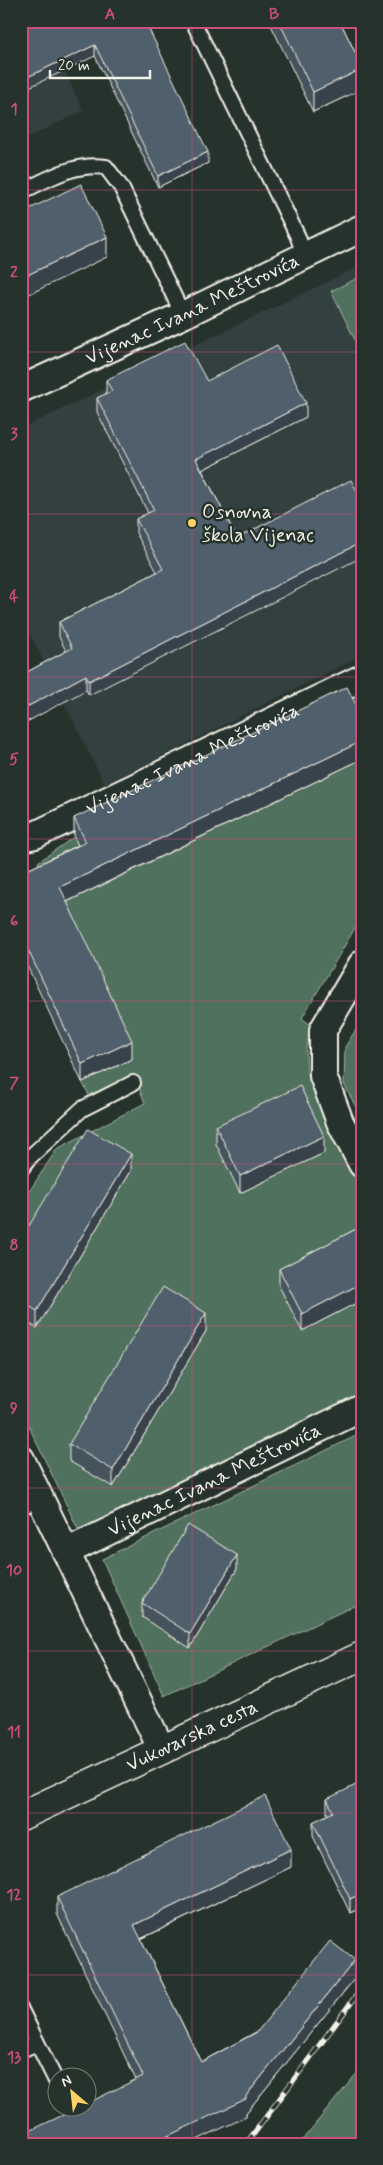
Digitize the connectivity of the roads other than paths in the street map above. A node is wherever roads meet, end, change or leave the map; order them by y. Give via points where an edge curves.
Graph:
1 (193, 21) edge
2 (21, 192) edge
3 (362, 228) edge
4 (304, 257) junction
5 (183, 315) junction
6 (21, 389) edge
7 (362, 678) edge
8 (21, 838) edge
9 (362, 964) edge
10 (133, 1083) dead end
11 (362, 1164) edge
12 (21, 1169) edge
13 (362, 1408) edge
14 (21, 1459) edge
15 (31, 1502) edge
16 (66, 1552) junction
17 (362, 1656) edge
18 (162, 1750) junction
19 (21, 1816) edge
20 (21, 2010) edge
21 (37, 2043) junction
22 (21, 2050) edge
23 (50, 2068) edge

1 - 4 lane via 298,237
2 - 5 lane via 72,168 106,167 120,187
3 - 4 street, Vijenac Ivana Meštrovića
4 - 5 street, Vijenac Ivana Meštrovića
5 - 6 street, Vijenac Ivana Meštrovića
7 - 8 street, Vijenac Ivana Meštrovića via 36,835
9 - 11 street via 323,1030 323,1076 340,1122
10 - 12 lane via 82,1110
13 - 16 street, Vijenac Ivana Meštrovića
14 - 15 street
15 - 16 street
16 - 18 street
17 - 18 main road, Vukovarska cesta
18 - 19 main road, Vukovarska cesta
20 - 21 lane
21 - 22 lane
21 - 23 lane

